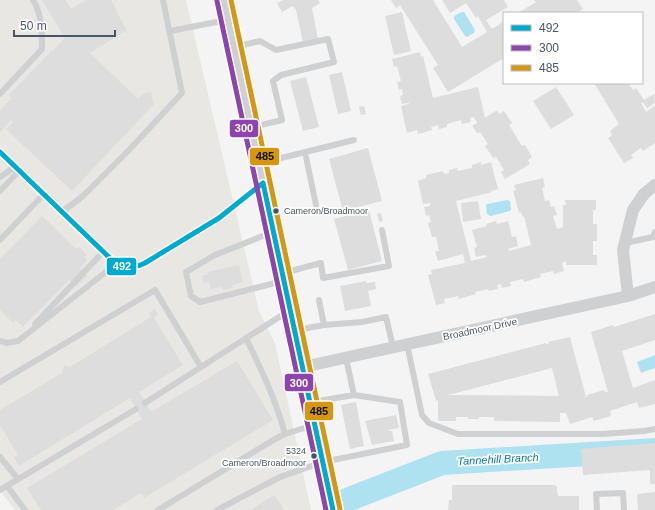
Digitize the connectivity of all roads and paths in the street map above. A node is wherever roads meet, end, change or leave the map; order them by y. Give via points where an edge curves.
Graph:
1 (33, 0) edge
2 (163, 0) edge
3 (226, 1) edge
4 (228, 20) junction
5 (170, 31) junction
6 (234, 47) junction
7 (0, 94) edge
8 (252, 127) junction
9 (354, 140) dead end
10 (0, 152) edge
11 (305, 152) junction
12 (259, 164) junction
13 (17, 169) junction
14 (0, 177) edge
15 (263, 183) junction
16 (655, 185) edge
17 (0, 191) edge
18 (43, 195) junction
19 (316, 205) dead end
20 (62, 212) junction
21 (382, 230) dead end
22 (274, 232) junction
23 (654, 237) edge
24 (0, 240) edge
25 (625, 243) junction
26 (103, 252) junction
27 (116, 264) junction
28 (284, 277) junction
29 (655, 288) edge
30 (628, 296) junction
31 (320, 300) dead end
32 (291, 310) junction
33 (324, 325) junction
34 (296, 330) junction
35 (246, 338) junction
36 (0, 341) edge
37 (18, 341) junction
38 (407, 344) junction
39 (393, 347) junction
40 (346, 358) junction
41 (200, 367) junction
42 (303, 367) junction
43 (0, 382) edge
44 (354, 395) junction
45 (145, 403) dead end
46 (311, 403) junction
47 (136, 409) dead end
48 (315, 425) junction
49 (655, 429) edge
50 (285, 434) junction
51 (0, 457) edge
52 (323, 462) junction
53 (18, 479) junction
54 (7, 486) junction
55 (0, 490) edge
56 (25, 510) edge
57 (158, 510) edge
58 (217, 510) edge
59 (333, 510) edge
60 (597, 510) edge
61 (624, 510) edge

1 - 7 lane via 42,32 42,49
2 - 5 lane
3 - 4 main road
4 - 5 lane
4 - 6 main road
5 - 20 lane via 182,94 83,196
6 - 8 main road
6 - 8 lane via 260,41 276,50 328,39 334,62 281,74 273,81 282,120
8 - 12 main road
9 - 11 lane
10 - 13 lane
11 - 12 lane
11 - 19 lane
12 - 15 main road
13 - 14 lane
13 - 17 lane
13 - 18 lane
15 - 22 main road
15 - 27 lane via 219,218 145,263 134,268 123,268
16 - 25 street via 644,194 633,210
18 - 20 lane
18 - 24 lane
20 - 26 lane
21 - 28 lane via 389,266 323,278 321,264
22 - 28 main road
22 - 28 lane via 215,255 186,272 191,296 200,302
23 - 25 lane
25 - 30 street via 623,250
26 - 27 lane
26 - 37 lane
27 - 37 lane
28 - 32 main road
29 - 30 street, Broadmoor Drive
30 - 38 street, Broadmoor Drive
31 - 33 lane
32 - 34 main road
32 - 35 lane
33 - 34 lane
33 - 39 lane via 386,317
34 - 42 main road
35 - 41 lane
35 - 50 lane via 269,386
36 - 37 lane
38 - 39 street, Broadmoor Drive
38 - 49 lane via 422,415 428,423 458,434 602,434
39 - 40 street, Broadmoor Drive
40 - 42 street, Broadmoor Drive
40 - 44 lane
41 - 43 lane via 155,290
41 - 45 lane
42 - 46 main road
44 - 46 lane
44 - 52 lane via 400,402 407,445
46 - 48 main road
47 - 53 lane
48 - 50 lane
48 - 52 main road
50 - 57 lane
51 - 53 lane
52 - 58 lane via 280,477
52 - 59 main road
53 - 54 lane
54 - 55 lane
54 - 56 lane
60 - 61 lane via 596,494 622,493

